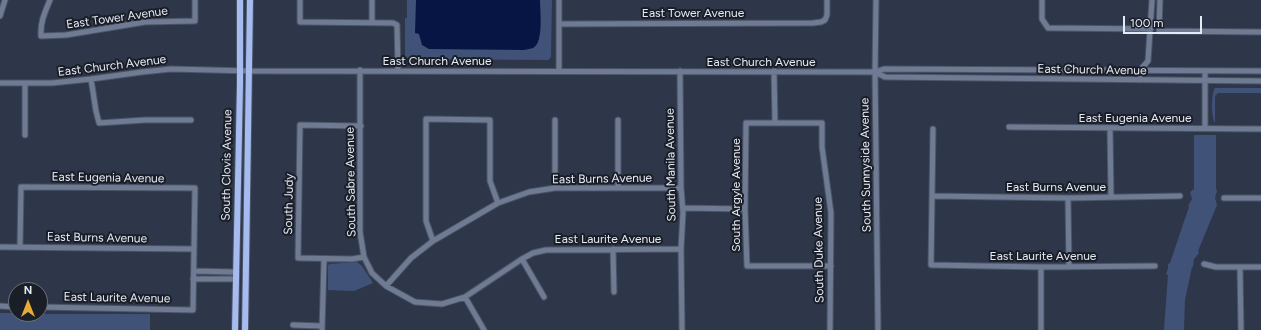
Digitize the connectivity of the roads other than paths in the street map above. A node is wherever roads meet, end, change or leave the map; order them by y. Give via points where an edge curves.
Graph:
1 (5, 0) edge
2 (50, 0) edge
3 (195, 0) edge
4 (240, 0) edge
5 (250, 0) edge
6 (300, 0) edge
7 (372, 0) edge
8 (559, 0) edge
9 (827, 0) edge
10 (876, 0) edge
11 (1042, 0) edge
12 (1152, 0) edge
13 (1160, 0) edge
14 (0, 16) edge
15 (372, 23) junction
16 (559, 24) junction
17 (1151, 29) junction
18 (1261, 32) edge
19 (240, 70) junction
20 (360, 70) junction
21 (1140, 70) junction
22 (1261, 70) edge
23 (250, 71) junction
24 (398, 71) junction
25 (559, 71) junction
26 (680, 71) junction
27 (1205, 71) junction
28 (774, 72) junction
29 (875, 72) junction
30 (91, 79) junction
31 (1140, 80) junction
32 (1205, 81) junction
33 (1261, 81) edge
34 (0, 84) edge
35 (25, 84) junction
36 (191, 120) dead end
37 (555, 120) dead end
38 (618, 120) dead end
39 (774, 123) junction
40 (361, 126) junction
41 (1009, 127) dead end
42 (1110, 128) junction
43 (1205, 128) junction
44 (1261, 129) edge
45 (933, 130) dead end
46 (25, 135) dead end
47 (618, 187) junction
48 (555, 188) junction
49 (681, 188) junction
50 (932, 196) junction
51 (1180, 196) dead end
52 (1111, 197) junction
53 (1068, 198) junction
54 (1224, 198) dead end
55 (1261, 198) edge
56 (498, 203) junction
57 (683, 208) junction
58 (744, 209) junction
59 (433, 241) junction
60 (0, 247) edge
61 (20, 247) junction
62 (194, 249) junction
63 (613, 249) junction
64 (681, 249) junction
65 (364, 257) junction
66 (522, 259) junction
67 (324, 260) junction
68 (1204, 264) dead end
69 (831, 266) junction
70 (1155, 266) dead end
71 (1041, 267) junction
72 (1068, 267) junction
73 (1240, 267) junction
74 (1261, 267) edge
75 (194, 271) junction
76 (235, 272) junction
77 (193, 279) junction
78 (235, 279) junction
79 (386, 286) junction
80 (614, 292) dead end
81 (465, 297) junction
82 (544, 297) dead end
83 (48, 307) edge
84 (293, 325) dead end
85 (322, 328) edge
86 (235, 330) edge
87 (245, 330) edge
88 (484, 330) edge
89 (682, 330) edge
90 (830, 330) edge
91 (878, 330) edge
92 (1040, 330) edge
93 (1241, 330) edge

1 - 14 street
2 - 3 street, East Tower Avenue via 42,18 41,36 66,36 145,22 195,21
4 - 19 main road, South Clovis Avenue
5 - 23 main road, South Clovis Avenue
6 - 15 street via 300,22
7 - 15 street
8 - 16 street
9 - 16 street, East Tower Avenue via 826,20 813,23
10 - 29 street, South Sunnyside Avenue
11 - 17 street via 1042,19 1048,28
12 - 17 street
13 - 18 street via 1159,31
15 - 24 street via 397,25
16 - 25 street
17 - 21 street via 1148,60
19 - 23 street, East Church Avenue
19 - 30 street, East Church Avenue via 164,70
19 - 76 main road, South Clovis Avenue
20 - 23 street, East Church Avenue
20 - 24 street, East Church Avenue
20 - 40 street, South Sabre Avenue
21 - 27 street, East Church Avenue
21 - 29 street, East Church Avenue via 884,69
21 - 31 street
22 - 27 street, East Church Avenue
23 - 87 main road, South Clovis Avenue
24 - 25 street, East Church Avenue
25 - 26 street, East Church Avenue
26 - 28 street, East Church Avenue
26 - 49 street, South Manila Avenue
27 - 32 street
28 - 29 street, East Church Avenue
28 - 39 street
29 - 31 street, East Church Avenue via 885,77
29 - 91 street, South Sunnyside Avenue
30 - 35 street, East Church Avenue
30 - 36 street via 99,123
31 - 32 street, East Church Avenue
32 - 33 street, East Church Avenue
32 - 43 street
34 - 35 street, East Church Avenue
35 - 46 street
37 - 48 street
38 - 47 street
39 - 58 street, South Argyle Avenue via 746,123
39 - 69 street, South Duke Avenue via 822,123 822,147 831,213
40 - 65 street, South Sabre Avenue via 360,232
40 - 67 street, South Judy via 300,125 298,258
41 - 42 street, East Eugenia Avenue
42 - 43 street, East Eugenia Avenue
42 - 52 street
43 - 44 street, East Eugenia Avenue
45 - 50 street
47 - 48 street, East Burns Avenue
47 - 49 street, East Burns Avenue
48 - 56 street, East Burns Avenue via 529,192
49 - 57 street, South Manila Avenue
50 - 53 street, East Burns Avenue
50 - 71 street, East Laurite Avenue via 931,265
51 - 52 street, East Burns Avenue
52 - 53 street, East Burns Avenue
53 - 72 street
54 - 55 street
56 - 59 street, East Burns Avenue
56 - 59 street via 490,181 490,120 426,119 426,221
57 - 58 street
57 - 64 street, South Manila Avenue
58 - 69 street, South Argyle Avenue via 747,266
59 - 79 street, East Burns Avenue via 411,258
60 - 61 street, East Burns Avenue
61 - 62 street, East Burns Avenue
61 - 62 street, East Eugenia Avenue via 21,187 195,188
62 - 75 street
63 - 64 street, East Laurite Avenue
63 - 66 street, East Laurite Avenue via 546,250
63 - 80 street
64 - 89 street, South Manila Avenue
65 - 67 street
65 - 79 street, South Sabre Avenue via 372,273
66 - 81 street, East Laurite Avenue
66 - 82 street
67 - 85 street
68 - 73 street
69 - 90 street, South Duke Avenue
70 - 72 street, East Laurite Avenue
71 - 72 street, East Laurite Avenue
71 - 92 street
73 - 74 street
73 - 93 street
75 - 76 street
75 - 77 street
76 - 78 main road, South Clovis Avenue
77 - 78 street
77 - 83 street, East Laurite Avenue via 193,310
78 - 86 main road, South Clovis Avenue
79 - 81 street, East Laurite Avenue via 415,302 442,304
81 - 88 street
84 - 85 street

